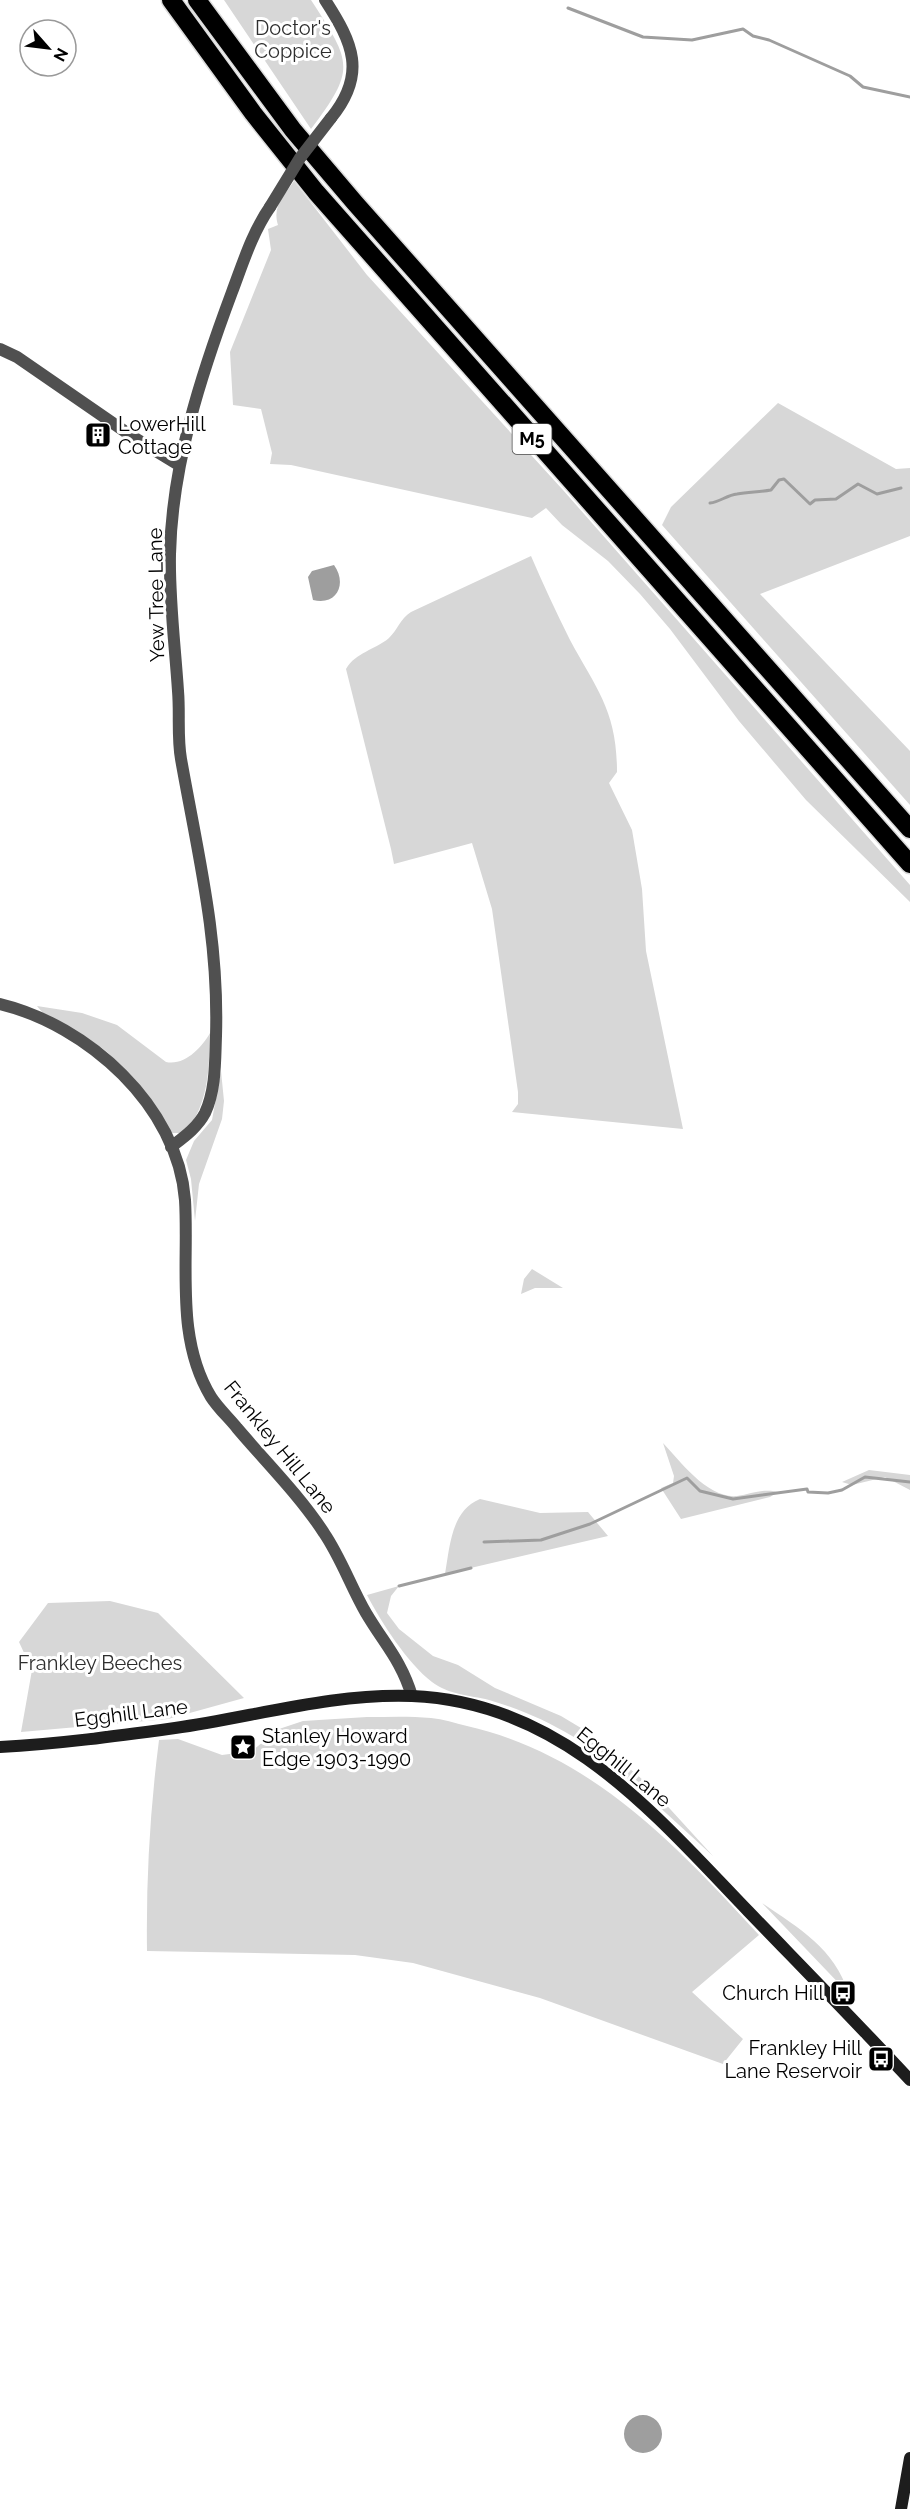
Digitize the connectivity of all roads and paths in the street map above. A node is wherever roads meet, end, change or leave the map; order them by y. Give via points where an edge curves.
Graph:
1 (171, 0) edge
2 (197, 0) edge
3 (325, 0) edge
4 (0, 349) edge
5 (179, 465) junction
6 (910, 829) edge
7 (910, 864) edge
8 (0, 1004) edge
9 (171, 1147) junction
10 (412, 1696) junction
11 (0, 1747) edge
12 (910, 2080) edge
13 (910, 2458) edge
14 (901, 2509) edge

1 - 7 highway, M5 via 316,192
2 - 6 highway, M5 via 286,121 355,203
3 - 5 street, Yew Tree Lane, bridge via 344,30 355,61 349,93 300,158 256,231 222,318
4 - 5 street
5 - 9 street, Yew Tree Lane via 170,553 177,725 209,903 217,1004 211,1097 195,1128
8 - 9 street, Frankley Hill Lane via 33,1014 79,1038 103,1056 140,1096
9 - 10 street, Frankley Hill Lane via 185,1200 188,1325 195,1359 211,1396 324,1533 366,1614 403,1668
10 - 11 street, Egghill Lane via 302,1705 174,1728
10 - 12 street, Egghill Lane via 507,1715 565,1742 598,1765 676,1836
13 - 14 street

